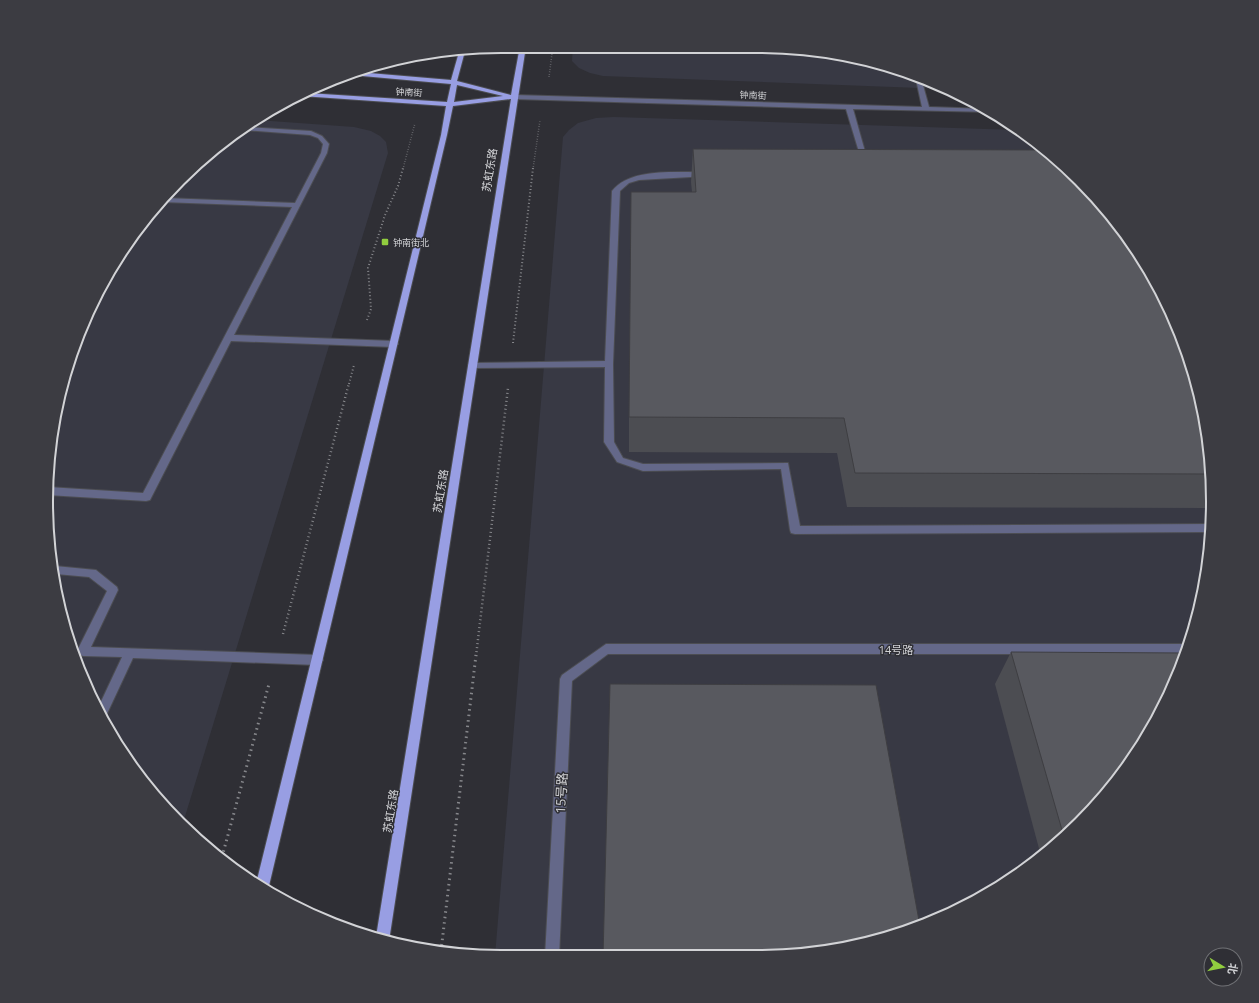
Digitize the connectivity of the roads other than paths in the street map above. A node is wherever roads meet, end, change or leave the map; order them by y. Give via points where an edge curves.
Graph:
1 (522, 53) edge
2 (461, 55) edge
3 (364, 75) edge
4 (454, 82) junction
5 (919, 83) edge
6 (311, 95) edge
7 (514, 97) junction
8 (450, 104) junction
9 (849, 107) junction
10 (926, 109) junction
11 (978, 111) edge
12 (252, 129) edge
13 (866, 166) edge
14 (716, 174) edge
15 (169, 200) edge
16 (297, 205) junction
17 (230, 338) junction
18 (394, 344) junction
19 (609, 364) junction
20 (472, 366) junction
21 (53, 491) edge
22 (1205, 528) edge
23 (59, 570) edge
24 (1181, 649) edge
25 (606, 650) joint
26 (129, 654) junction
27 (317, 660) junction
28 (104, 708) edge
29 (264, 881) edge
30 (384, 935) edge
31 (552, 950) edge

1 - 7 main road, 苏虹东路
2 - 4 main road
3 - 4 main road, 钟南街
4 - 7 main road, 钟南街
4 - 8 main road
5 - 10 street
6 - 8 main road, 钟南街
7 - 8 main road, 钟南街
7 - 9 street, 钟南街
7 - 20 main road, 苏虹东路
8 - 18 main road
9 - 10 street, 钟南街
9 - 13 street
10 - 11 street, 钟南街
12 - 16 street via 311,133 320,137 326,144
14 - 19 street via 631,180 622,184 616,192
15 - 16 street
16 - 17 street
17 - 18 street
17 - 21 street via 146,498
18 - 27 main road
19 - 20 street
19 - 22 street via 609,442 620,460 643,468 785,465 795,530
20 - 30 main road, 苏虹东路
23 - 26 street via 92,573 113,590 83,651
24 - 25 street, 14号路
25 - 31 street, 15号路 via 566,679
26 - 27 street
26 - 28 street
27 - 29 main road

